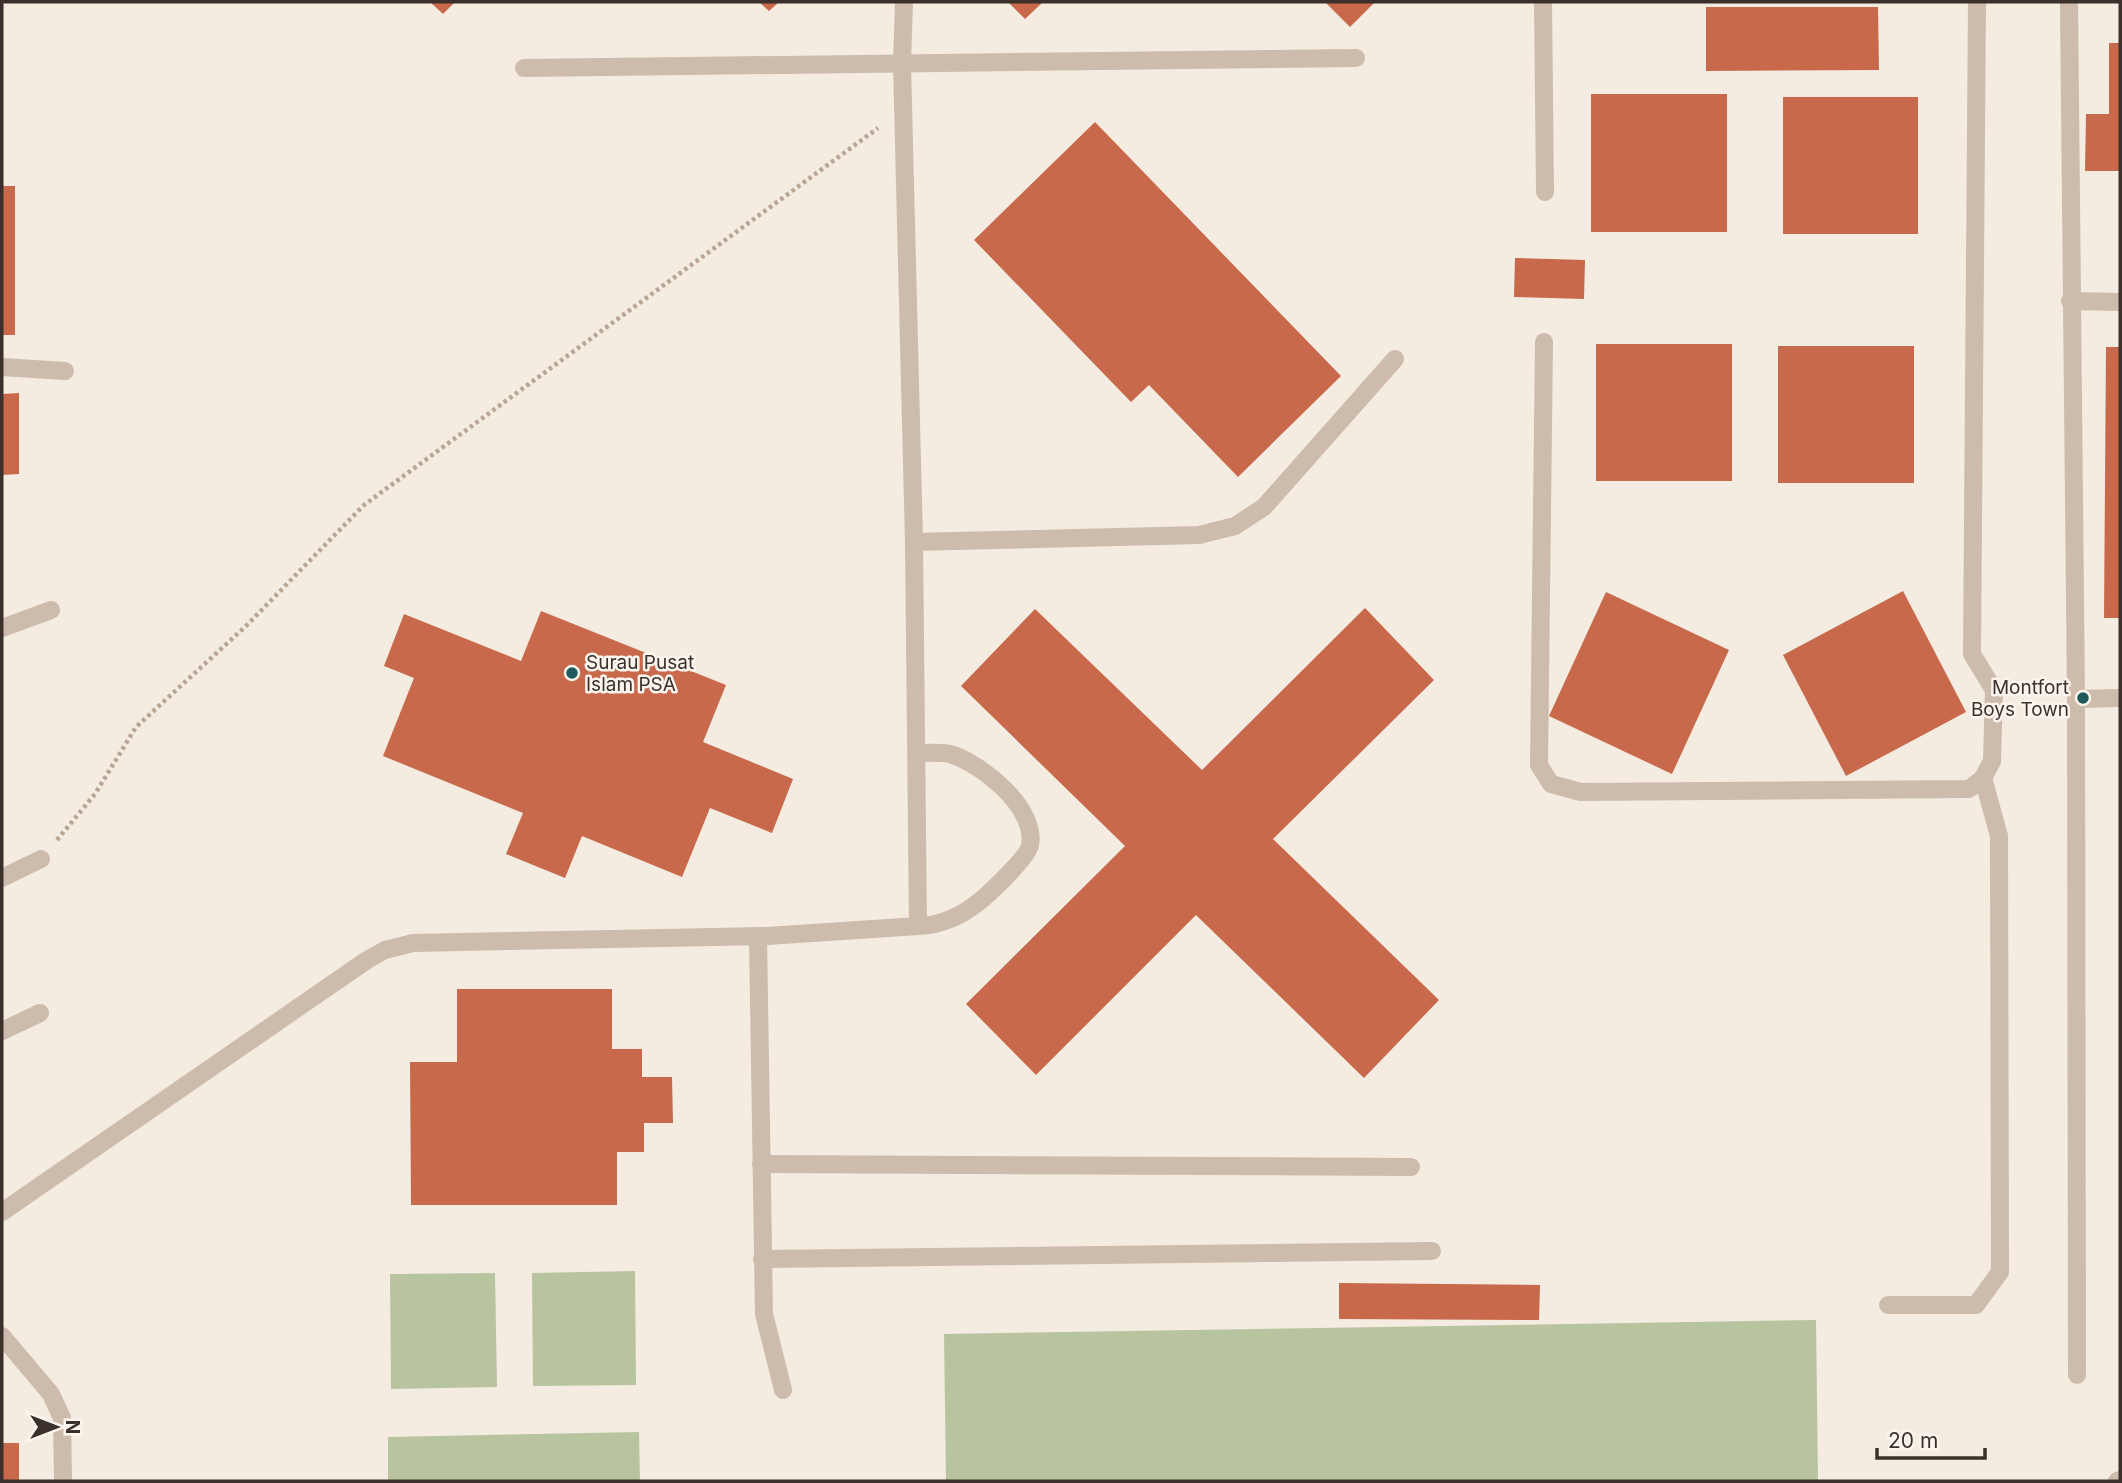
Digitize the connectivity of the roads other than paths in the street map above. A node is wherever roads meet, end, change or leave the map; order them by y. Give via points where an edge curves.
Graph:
1 (904, 2) edge
2 (1543, 2) edge
3 (1977, 2) edge
4 (2069, 2) edge
5 (1356, 58) dead end
6 (902, 64) junction
7 (524, 68) dead end
8 (1545, 192) dead end
9 (2070, 301) junction
10 (2120, 302) edge
11 (1544, 342) dead end
12 (1395, 359) dead end
13 (2, 367) edge
14 (65, 371) dead end
15 (915, 542) junction
16 (51, 610) dead end
17 (2, 628) edge
18 (2120, 698) edge
19 (2076, 699) junction
20 (918, 753) junction
21 (1983, 778) junction
22 (41, 859) road end
23 (2, 878) edge
24 (918, 926) junction
25 (758, 936) junction
26 (40, 1013) dead end
27 (2, 1031) edge
28 (761, 1164) junction
29 (1410, 1167) dead end
30 (2, 1212) edge
31 (1432, 1251) dead end
32 (762, 1259) junction
33 (1888, 1305) dead end
34 (2, 1336) edge
35 (2077, 1376) dead end
36 (783, 1390) dead end
37 (63, 1481) edge

1 - 6 lane
2 - 8 lane
3 - 21 lane via 1972,653 1994,690 1992,761
4 - 9 lane
5 - 6 lane
6 - 7 lane
6 - 15 lane
9 - 10 lane
9 - 19 lane
11 - 21 lane via 1539,765 1551,784 1581,792 1969,789
12 - 15 lane via 1264,507 1235,526 1199,535
13 - 14 lane
15 - 20 lane
16 - 17 lane
18 - 19 lane
19 - 35 lane
20 - 24 lane
20 - 24 lane via 951,755 988,775 1014,798 1028,822 1030,845 1020,862 972,907 933,926
21 - 33 lane via 1999,836 2000,1272 1976,1305
22 - 23 lane
24 - 25 lane
25 - 28 lane
25 - 30 lane via 413,943 385,950
26 - 27 lane
28 - 29 lane
28 - 32 lane
31 - 32 lane
32 - 36 lane via 764,1314
34 - 37 lane via 51,1394 62,1418

